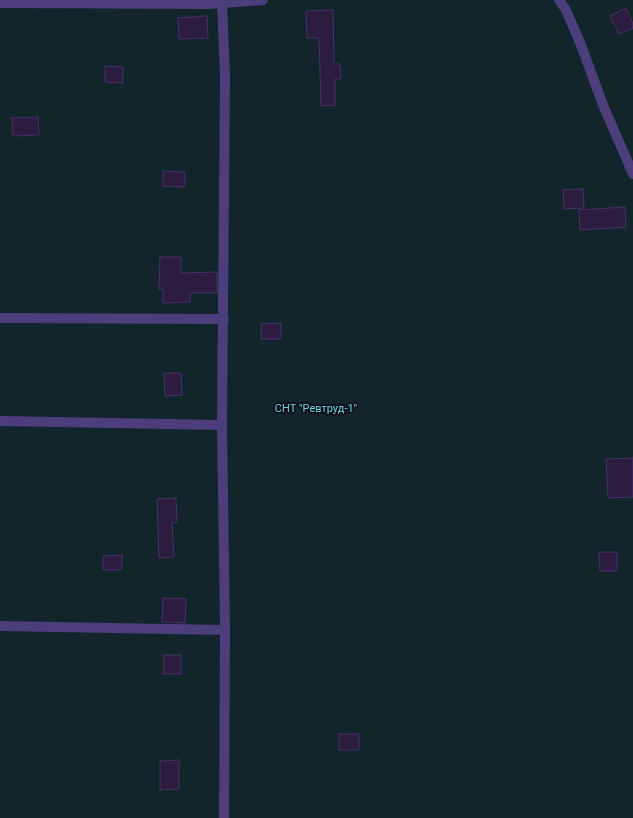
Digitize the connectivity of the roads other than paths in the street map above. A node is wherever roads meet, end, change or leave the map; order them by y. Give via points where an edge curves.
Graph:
1 (263, 0) edge
2 (559, 0) edge
3 (0, 3) edge
4 (222, 3) junction
5 (633, 174) edge
6 (0, 318) edge
7 (224, 319) junction
8 (0, 421) edge
9 (222, 425) junction
10 (0, 626) edge
11 (225, 630) junction
12 (224, 818) edge

1 - 4 street
2 - 5 street via 581,45 603,105
3 - 4 street
4 - 7 street via 225,76
6 - 7 street
7 - 9 street
8 - 9 street
9 - 11 street
10 - 11 street
11 - 12 street

